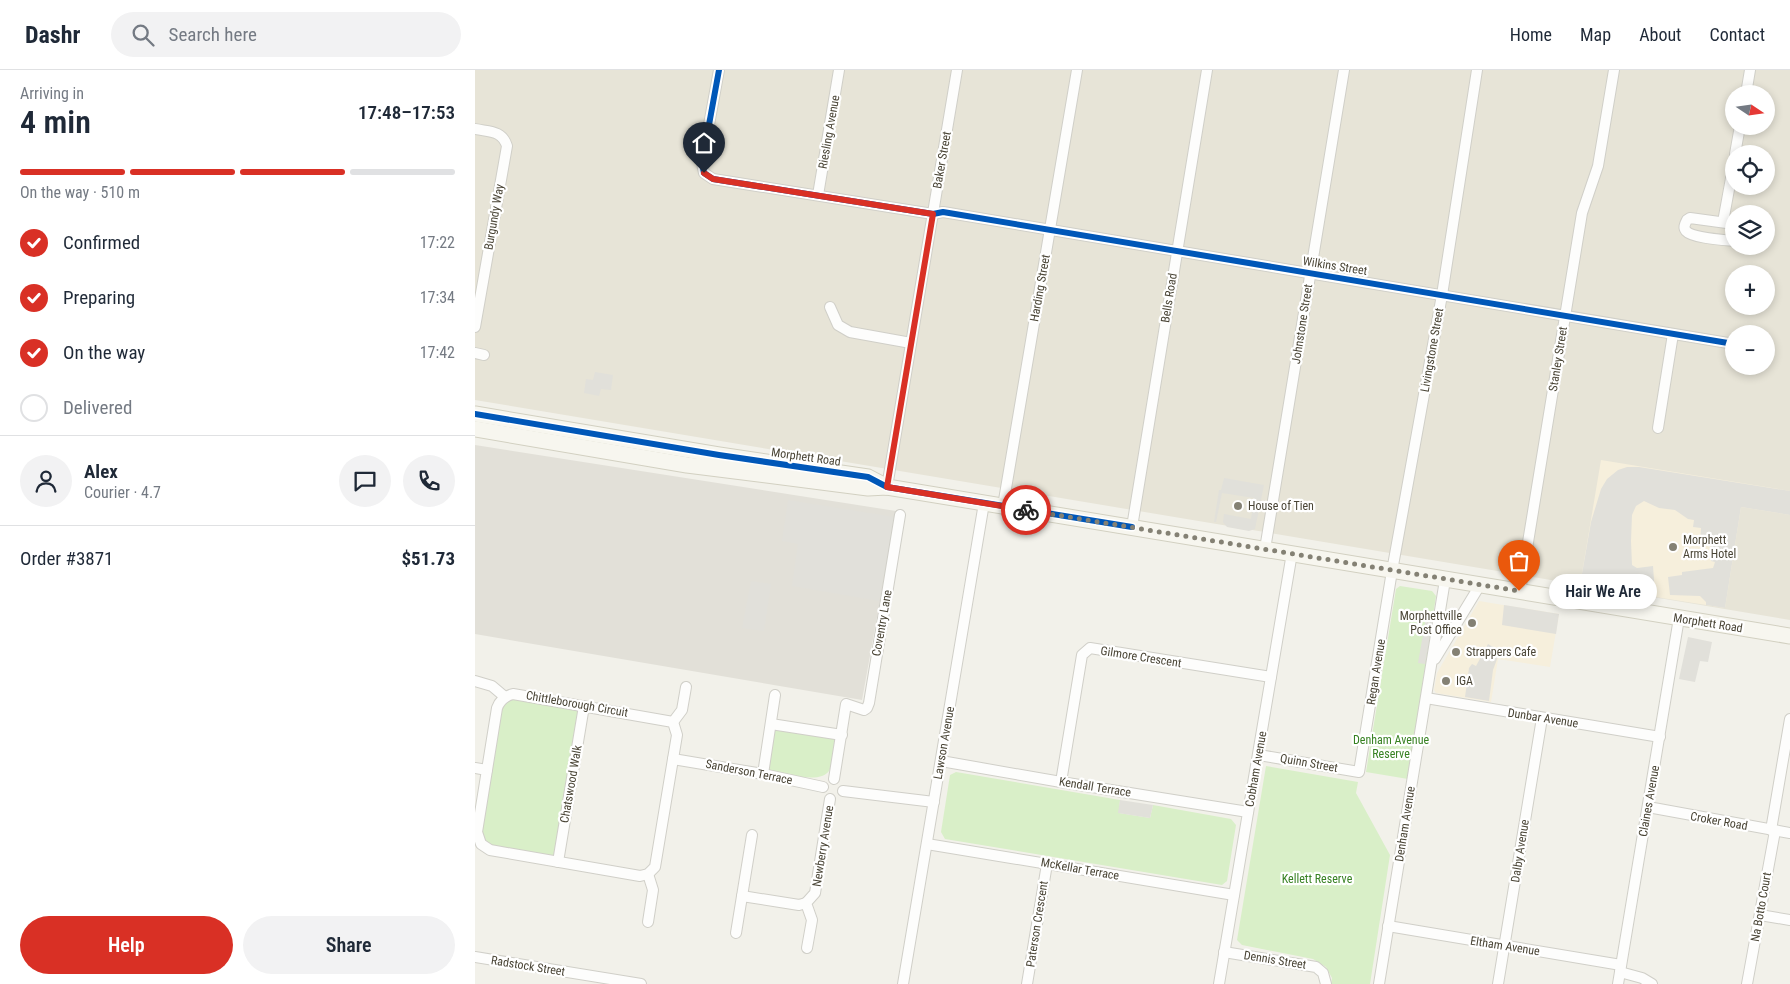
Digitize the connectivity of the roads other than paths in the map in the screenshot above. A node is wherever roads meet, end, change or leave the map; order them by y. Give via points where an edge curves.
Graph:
1 (719, 70) edge
2 (839, 70) edge
3 (957, 70) edge
4 (1077, 70) edge
5 (1207, 70) edge
6 (1344, 70) edge
7 (1477, 70) edge
8 (1614, 70) edge
9 (1750, 70) edge
10 (1748, 85) edge
11 (475, 129) edge
12 (818, 195) junction
13 (933, 214) junction
14 (1725, 222) edge
15 (1050, 230) junction
16 (1725, 240) edge
17 (1177, 252) junction
18 (480, 270) edge
19 (1310, 274) junction
20 (1442, 295) junction
21 (830, 307) dead end
22 (1566, 316) junction
23 (475, 327) edge
24 (1673, 334) junction
25 (911, 343) junction
26 (1725, 343) edge
27 (475, 414) edge
28 (1657, 428) dead end
29 (475, 429) edge
30 (887, 487) junction
31 (984, 503) junction
32 (1003, 506) junction
33 (900, 515) dead end
34 (1132, 527) junction
35 (1265, 549) junction
36 (1291, 554) junction
37 (1392, 571) junction
38 (1445, 580) junction
39 (1480, 585) junction
40 (1519, 591) junction
41 (1679, 618) junction
42 (1790, 636) edge
43 (1431, 664) junction
44 (1271, 677) junction
45 (475, 681) edge
46 (686, 687) dead end
47 (775, 695) dead end
48 (505, 697) junction
49 (1426, 698) junction
50 (584, 706) junction
51 (1542, 718) junction
52 (1790, 719) edge
53 (673, 722) junction
54 (771, 724) junction
55 (842, 735) junction
56 (1660, 737) junction
57 (1259, 755) junction
58 (673, 759) junction
59 (941, 761) junction
60 (475, 768) edge
61 (487, 770) junction
62 (1359, 772) joint
63 (763, 774) junction
64 (834, 779) junction
65 (1061, 782) junction
66 (823, 787) junction
67 (843, 791) junction
68 (830, 799) junction
69 (934, 802) junction
70 (1648, 807) junction
71 (1248, 812) junction
72 (1773, 830) junction
73 (1790, 833) edge
74 (753, 835) dead end
75 (927, 844) junction
76 (478, 845) edge
77 (558, 862) junction
78 (1047, 864) junction
79 (649, 874) junction
80 (1234, 895) junction
81 (742, 896) junction
82 (806, 902) junction
83 (1760, 916) junction
84 (1790, 920) edge
85 (647, 922) dead end
86 (1388, 926) junction
87 (735, 933) dead end
88 (1505, 946) junction
89 (807, 948) dead end
90 (1225, 952) junction
91 (475, 957) edge
92 (1620, 969) junction
93 (1325, 979) edge
94 (641, 984) edge
95 (903, 984) edge
96 (1027, 984) edge
97 (1219, 984) edge
98 (1379, 984) edge
99 (1498, 984) edge
100 (1618, 984) edge
101 (1652, 984) edge
102 (1747, 984) edge

1 - 12 street, Wilkins Street via 702,163 704,173 713,179
2 - 12 street, Riesling Avenue
3 - 13 street, Baker Street
4 - 15 street, Harding Street
5 - 17 street, Bells Road
6 - 19 street, Johnstone Street
7 - 20 street, Livingstone Street
8 - 22 street, Stanley Street via 1598,166 1582,212
9 - 10 street
11 - 18 street, Burgundy Way via 498,133 505,138 507,146
12 - 13 street, Wilkins Street
13 - 15 street, Wilkins Street via 943,212
13 - 25 street, Baker Street
14 - 16 street via 1691,218 1685,227 1694,235
15 - 17 street, Wilkins Street
15 - 32 street, Harding Street
17 - 19 street, Wilkins Street
17 - 34 street, Bells Road
18 - 23 street, Burgundy Way
19 - 20 street, Wilkins Street
19 - 35 street, Johnstone Street
20 - 22 street, Wilkins Street
20 - 37 street, Livingstone Street
21 - 25 street via 838,325 849,332
22 - 24 street, Wilkins Street
22 - 40 street, Stanley Street
24 - 26 street, Wilkins Street
24 - 28 street
25 - 30 street, Baker Street
27 - 30 main road, Morphett Road via 868,477
29 - 30 main road, Morphett Road via 745,474 868,488
30 - 31 main road, Morphett Road
31 - 32 main road, Morphett Road
31 - 59 street, Lawson Avenue
32 - 34 main road, Morphett Road
33 - 55 street, Coventry Lane via 869,703 864,710 846,704
34 - 35 main road, Morphett Road
35 - 36 main road, Morphett Road
36 - 37 main road, Morphett Road
36 - 44 street, Cobham Avenue
37 - 38 main road, Morphett Road
37 - 62 street, Regan Avenue
38 - 39 main road, Morphett Road
38 - 43 street, Denham Avenue
39 - 40 main road, Morphett Road
39 - 43 street, Denham Avenue
40 - 41 main road, Morphett Road
41 - 42 main road, Morphett Road
41 - 56 street, Claines Avenue
43 - 49 street, Denham Avenue
44 - 57 street, Cobham Avenue
44 - 65 street, Gilmore Crescent via 1090,648 1082,655
45 - 48 street via 492,686
46 - 53 street via 682,710
47 - 54 street
48 - 50 street, Chittleborough Circuit via 519,694
48 - 61 street via 497,708
49 - 51 street, Dunbar Avenue
49 - 86 street, Denham Avenue
50 - 53 street, Chittleborough Circuit
50 - 77 street, Chatswood Walk
51 - 56 street, Dunbar Avenue
51 - 88 street, Dalby Avenue
52 - 72 street, Na Botto Court
53 - 58 street via 677,735
54 - 55 street
54 - 63 street
55 - 64 street
56 - 70 street, Claines Avenue
57 - 62 street, Quinn Street
57 - 71 street, Cobham Avenue
58 - 63 street, Sanderson Terrace
58 - 79 street via 655,867
59 - 65 street, Kendall Terrace
59 - 69 street, Lawson Avenue
60 - 61 street
61 - 76 street via 477,832
63 - 66 street, Sanderson Terrace
64 - 66 street
64 - 67 street via 841,784
65 - 71 street, Kendall Terrace
66 - 68 street
67 - 68 street via 837,798
67 - 69 street
68 - 82 street, Newberry Avenue via 815,892
69 - 75 street, Lawson Avenue
70 - 72 street, Croker Road
70 - 92 street, Claines Avenue
71 - 80 street, Cobham Avenue
72 - 73 street, Croker Road
72 - 83 street, Na Botto Court
74 - 81 street
75 - 78 street, McKellar Terrace
75 - 95 street, Lawson Avenue
76 - 77 street
77 - 79 street via 640,876
78 - 80 street, McKellar Terrace
78 - 96 street, Paterson Crescent
79 - 85 street via 653,890
80 - 90 street, Cobham Avenue
81 - 82 street via 799,905
81 - 87 street
82 - 89 street, Newberry Avenue via 812,920
83 - 84 street
83 - 102 street, Na Botto Court
86 - 88 street, Eltham Avenue
86 - 98 street, Denham Avenue
88 - 92 street, Eltham Avenue
88 - 99 street, Dalby Avenue
90 - 93 street, Dennis Street via 1316,967
90 - 97 street, Cobham Avenue
91 - 94 street, Radstock Street
92 - 100 street, Claines Avenue
92 - 101 street, Eltham Avenue

